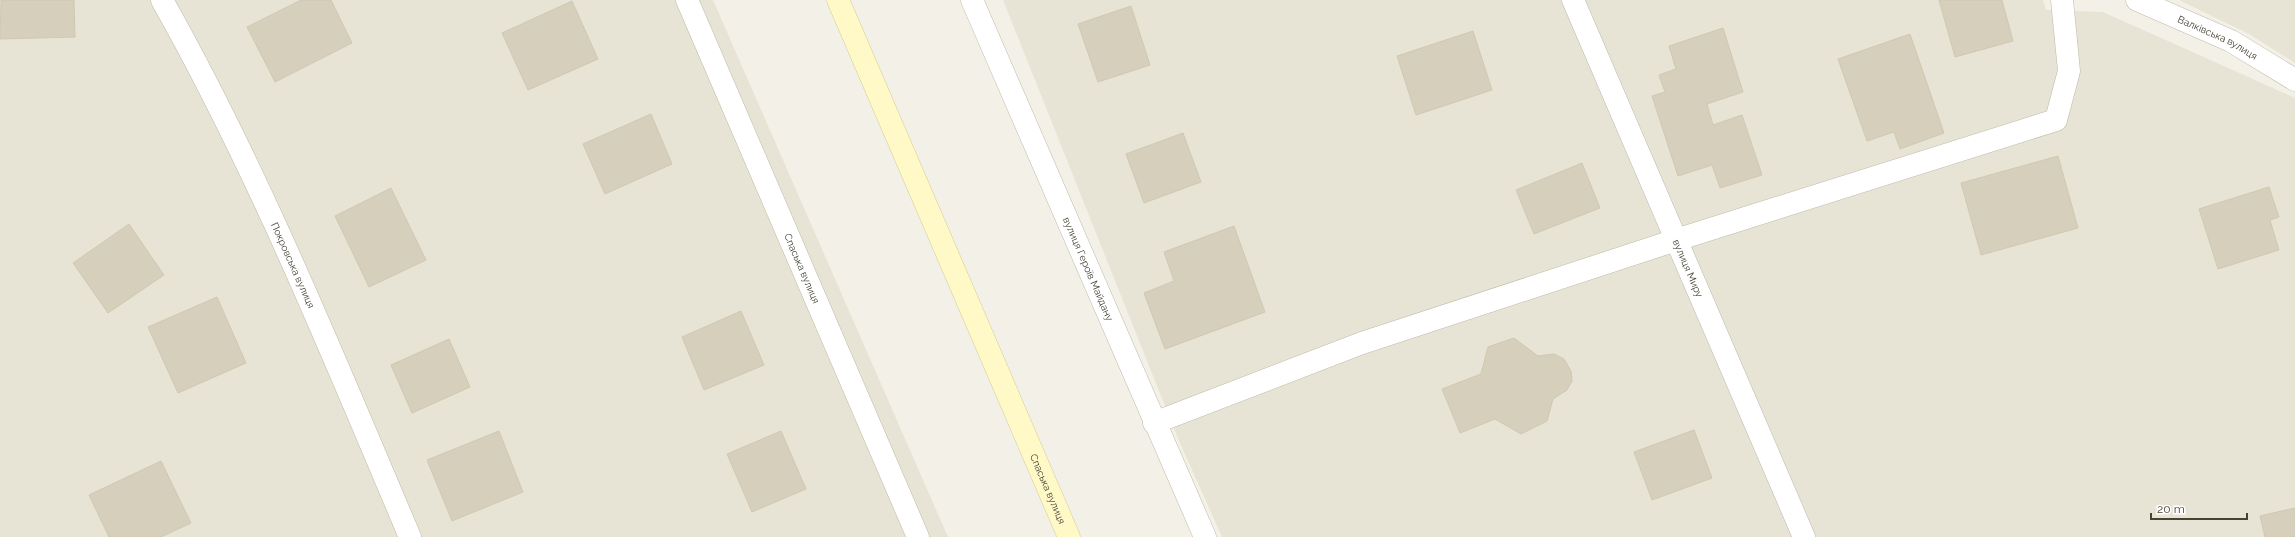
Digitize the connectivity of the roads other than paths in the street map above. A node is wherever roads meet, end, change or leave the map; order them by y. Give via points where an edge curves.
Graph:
1 (162, 0) edge
2 (687, 0) edge
3 (838, 0) edge
4 (972, 0) edge
5 (1573, 0) edge
6 (2062, 0) edge
7 (2137, 0) edge
8 (2295, 80) edge
9 (1676, 240) junction
10 (1154, 423) junction
11 (410, 537) edge
12 (918, 537) edge
13 (1069, 537) edge
14 (1205, 537) edge
15 (1804, 537) edge

1 - 11 street, Покровська вулиця via 200,68 311,304
2 - 12 street, Спаська вулиця
3 - 13 street, Спаська вулиця
4 - 10 street, вулиця Героїв Майдану
5 - 9 street, вулиця Миру
6 - 9 street via 2069,71 2056,120
7 - 8 street, Валківська вулиця via 2231,41
9 - 10 street via 1362,342
9 - 15 street, вулиця Миру
10 - 14 street, вулиця Героїв Майдану

